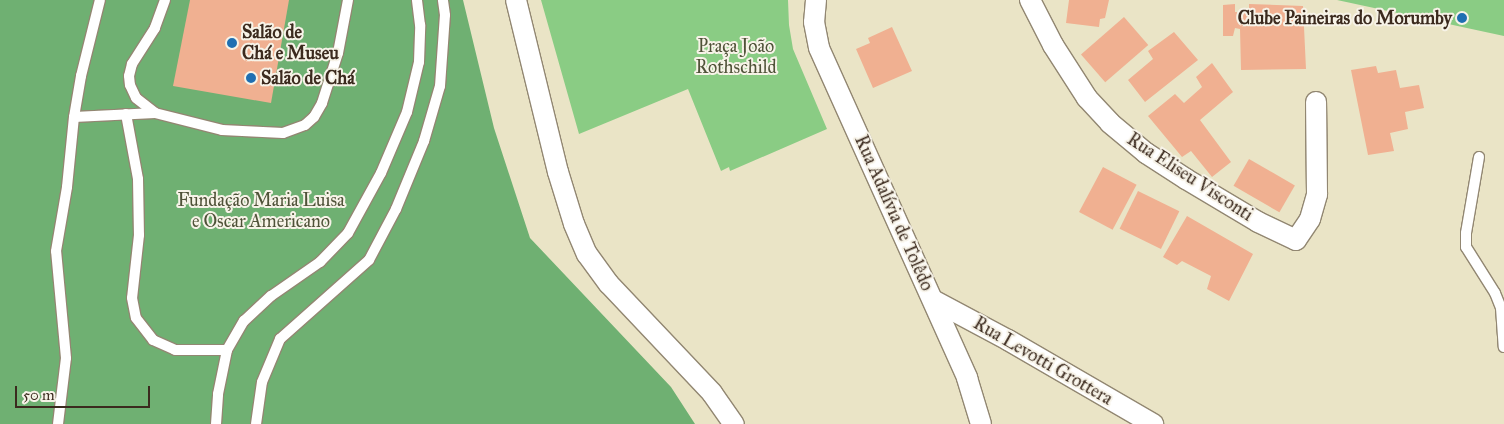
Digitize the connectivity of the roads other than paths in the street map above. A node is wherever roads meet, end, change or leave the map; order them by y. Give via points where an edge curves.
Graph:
1 (100, 0) edge
2 (165, 0) edge
3 (348, 0) edge
4 (417, 0) edge
5 (443, 0) edge
6 (516, 0) edge
7 (816, 0) edge
8 (1030, 0) edge
9 (1316, 102) dead end
10 (155, 112) junction
11 (126, 114) junction
12 (74, 117) junction
13 (1479, 157) dead end
14 (933, 300) junction
15 (1504, 348) edge
16 (227, 350) junction
17 (58, 424) edge
18 (216, 424) edge
19 (256, 424) edge
20 (734, 424) edge
21 (981, 424) edge
22 (1153, 424) edge

1 - 12 lane
2 - 10 lane via 156,28 132,64 129,76 136,98
3 - 10 lane via 338,53 322,103 305,125 284,133 222,130
4 - 16 lane via 419,62 407,112 381,173 348,233 320,262 271,296 244,321
5 - 19 lane via 445,15 440,86 424,141 396,209 369,260 280,339 262,382
6 - 20 street via 558,172 587,254 609,284 712,393
7 - 14 street, Rua Adalívia de Tolêdo via 814,22 820,48
8 - 9 street, Rua Eliseu Visconti via 1058,53 1088,98 1110,123 1146,153 1186,179 1258,222 1296,240 1310,219 1317,194
10 - 11 lane
11 - 12 lane
11 - 16 lane via 138,179 139,235 132,298 136,318 153,340 175,350
12 - 17 lane via 56,251 66,358
13 - 15 lane via 1466,247 1501,308
14 - 21 street, Rua Adalívia de Tolêdo via 968,378
14 - 22 street, Rua Levotti Grottera
16 - 18 lane

